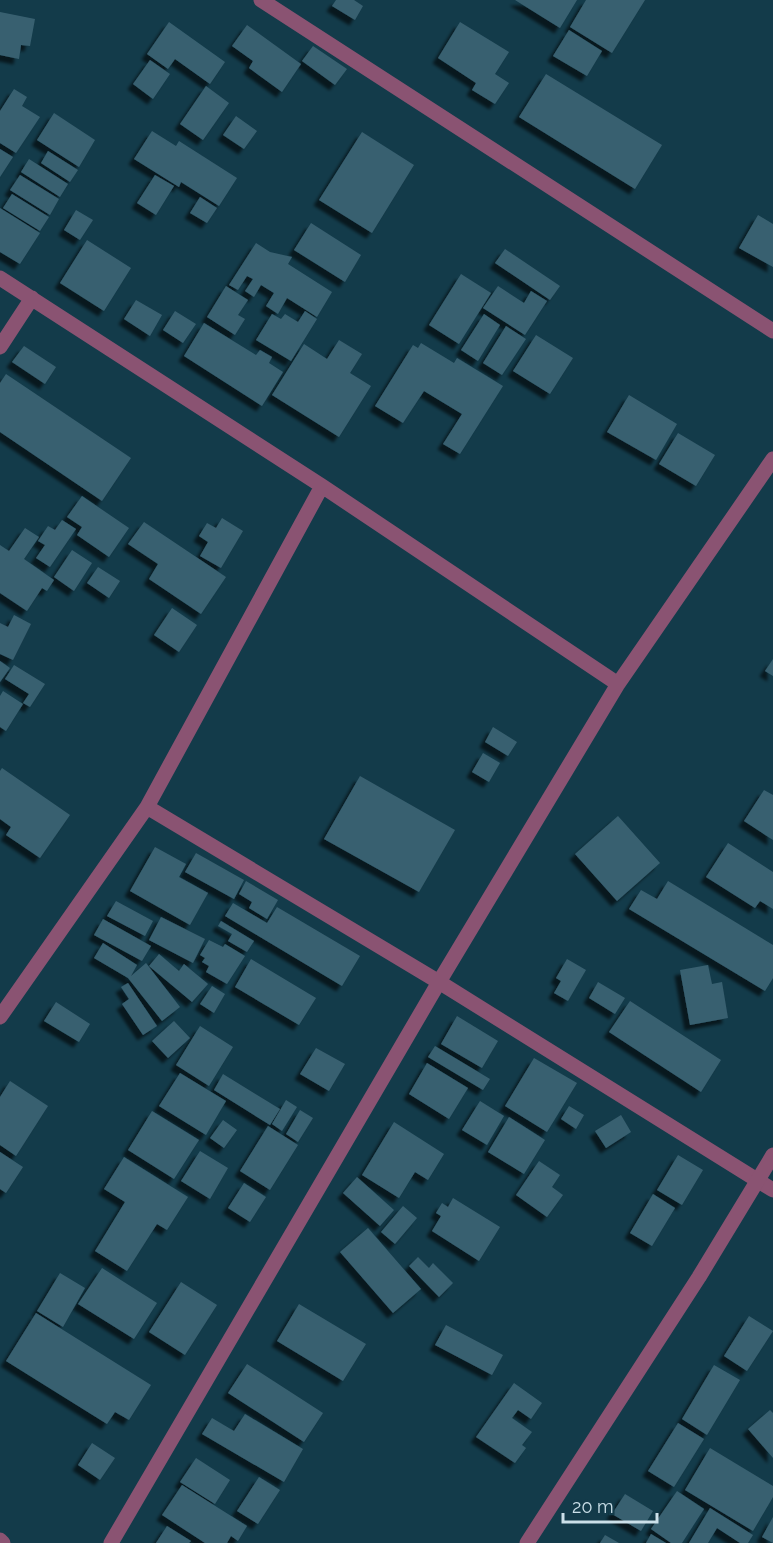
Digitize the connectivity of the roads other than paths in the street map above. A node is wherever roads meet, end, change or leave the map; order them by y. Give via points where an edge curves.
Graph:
1 (261, 0) edge
2 (0, 278) edge
3 (32, 298) junction
4 (773, 331) edge
5 (0, 347) edge
6 (773, 459) edge
7 (322, 486) junction
8 (618, 684) junction
9 (147, 807) junction
10 (439, 982) junction
11 (0, 1017) edge
12 (773, 1155) edge
13 (757, 1181) junction
14 (773, 1190) edge
15 (0, 1540) edge
16 (3, 1543) edge
17 (111, 1543) edge
18 (527, 1543) edge

1 - 4 street
2 - 3 street
3 - 5 street
3 - 7 street
6 - 8 street
7 - 8 street
7 - 9 street
8 - 10 street
9 - 10 street
9 - 11 street
10 - 13 street
10 - 17 street
12 - 13 street
13 - 14 street
13 - 18 street
15 - 16 street

